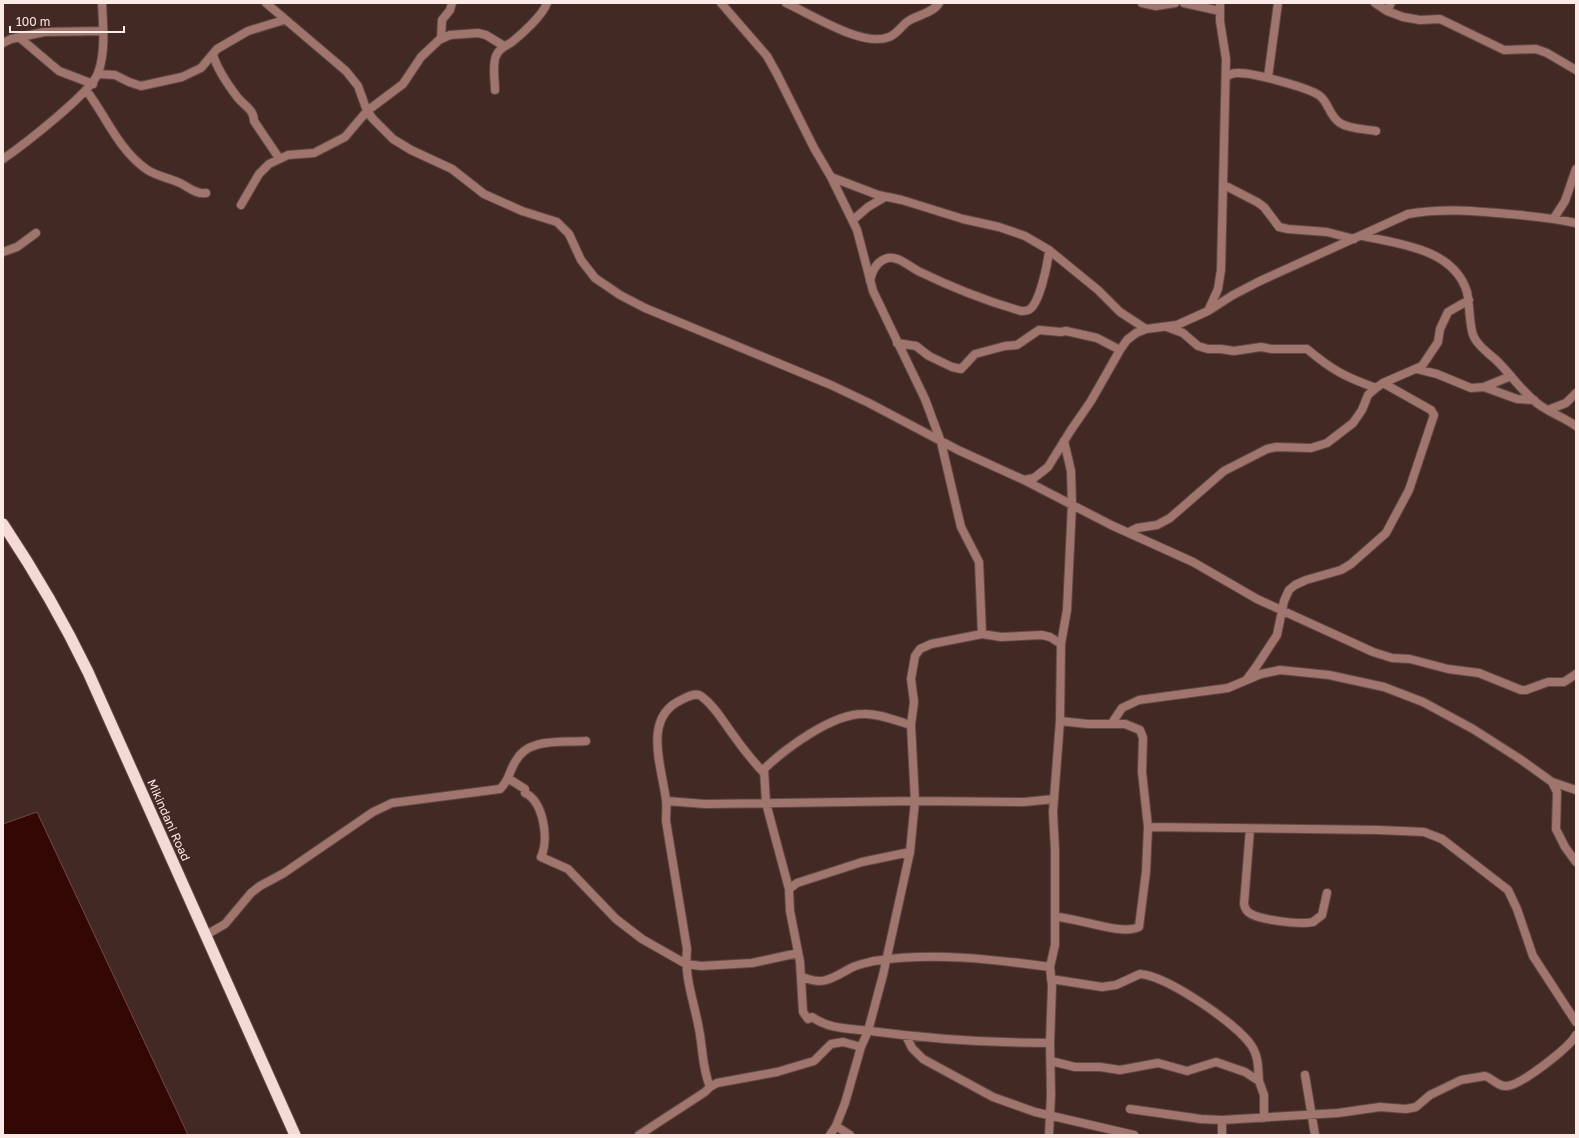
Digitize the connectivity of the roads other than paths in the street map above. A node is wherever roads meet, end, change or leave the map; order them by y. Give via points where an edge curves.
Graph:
1 (102, 3) edge
2 (452, 3) edge
3 (546, 3) edge
4 (721, 3) edge
5 (786, 3) edge
6 (939, 3) edge
7 (1142, 3) edge
8 (1175, 3) edge
9 (1184, 3) edge
10 (1278, 3) edge
11 (1375, 3) edge
12 (1391, 3) edge
13 (271, 5) edge
14 (1220, 7) edge
15 (1387, 11) junction
16 (284, 20) junction
17 (103, 31) junction
18 (20, 38) junction
19 (441, 38) junction
20 (3, 43) edge
21 (504, 46) junction
22 (213, 55) junction
23 (201, 68) junction
24 (1576, 70) edge
25 (98, 74) junction
26 (221, 74) junction
27 (1226, 77) junction
28 (1268, 77) junction
29 (93, 84) junction
30 (86, 90) junction
31 (495, 90) dead end
32 (367, 111) junction
33 (1376, 131) dead end
34 (279, 158) junction
35 (3, 159) edge
36 (1576, 168) edge
37 (831, 177) junction
38 (1224, 185) junction
39 (206, 194) dead end
40 (885, 197) junction
41 (240, 205) dead end
42 (1554, 218) junction
43 (852, 220) junction
44 (1576, 223) edge
45 (36, 233) dead end
46 (1363, 236) junction
47 (1354, 238) junction
48 (1049, 250) junction
49 (3, 252) edge
50 (870, 282) junction
51 (1469, 300) junction
52 (1208, 311) junction
53 (1166, 326) junction
54 (1146, 329) junction
55 (897, 343) junction
56 (1120, 350) junction
57 (1417, 370) junction
58 (1511, 376) junction
59 (1383, 383) junction
60 (1484, 387) junction
61 (1376, 388) junction
62 (1576, 393) edge
63 (1534, 400) junction
64 (1548, 410) junction
65 (1576, 426) edge
66 (1064, 441) junction
67 (941, 442) junction
68 (1024, 480) junction
69 (1072, 504) junction
70 (3, 524) edge
71 (1129, 532) junction
72 (1282, 610) junction
73 (982, 634) junction
74 (1061, 644) junction
75 (1576, 674) edge
76 (1245, 681) junction
77 (1060, 721) junction
78 (1112, 723) junction
79 (911, 725) junction
80 (586, 741) dead end
81 (764, 772) junction
82 (509, 779) junction
83 (1552, 782) junction
84 (1576, 790) edge
85 (1054, 799) junction
86 (666, 801) junction
87 (915, 801) junction
88 (766, 803) junction
89 (1148, 827) junction
90 (1250, 829) junction
91 (910, 852) junction
92 (1576, 862) edge
93 (789, 889) junction
94 (1327, 893) dead end
95 (1055, 917) junction
96 (206, 935) junction
97 (798, 953) junction
98 (885, 960) junction
99 (686, 964) junction
100 (1050, 967) junction
101 (801, 976) junction
102 (1051, 979) junction
103 (1576, 1022) edge
104 (868, 1031) junction
105 (906, 1036) junction
106 (1576, 1036) edge
107 (1050, 1043) junction
108 (861, 1047) junction
109 (1051, 1061) junction
110 (1306, 1075) dead end
111 (1259, 1081) junction
112 (710, 1087) junction
113 (1130, 1109) dead end
114 (1312, 1114) junction
115 (1050, 1115) junction
116 (1264, 1118) junction
117 (1222, 1120) junction
118 (836, 1126) junction
119 (1101, 1132) edge
120 (295, 1135) edge
121 (639, 1135) edge
122 (830, 1135) edge
123 (850, 1135) edge
124 (1049, 1135) edge
125 (1134, 1135) edge
126 (1222, 1135) edge
127 (1315, 1135) edge

1 - 17 street
2 - 19 street via 442,20
3 - 21 street via 544,10 523,32
4 - 37 street via 767,56
5 - 6 street via 859,37 882,39 895,34 909,20 930,11
7 - 8 street via 1156,6
9 - 14 street
10 - 28 street
11 - 15 street
12 - 15 street
13 - 16 street
14 - 27 street
15 - 24 street via 1413,20 1440,20 1504,50 1536,49
16 - 22 street via 248,30 224,44
16 - 32 street via 353,79 361,91
17 - 18 street via 51,32
17 - 25 street via 102,60
18 - 20 street via 11,38
18 - 29 street via 60,71
19 - 21 street via 478,33
19 - 32 street via 421,57 403,84
21 - 31 street via 497,53 494,62
22 - 23 street
22 - 26 street
23 - 25 street via 182,77 141,86 115,75
23 - 26 street
25 - 29 street
26 - 34 street via 239,100 248,106 254,120
27 - 28 street via 1238,72
27 - 38 street
28 - 33 street via 1316,93 1325,101 1334,118 1343,124
29 - 30 street
30 - 35 street
30 - 39 street via 123,146 142,165 198,193
32 - 34 street via 345,137 318,152
32 - 67 street via 401,145 448,166 484,194 522,211 557,222 569,234 587,271 620,295 645,308 831,385
34 - 41 street via 259,174
36 - 42 street via 1565,201
37 - 40 street
37 - 43 street
38 - 47 street via 1258,202 1279,227 1327,232
38 - 52 street via 1221,270 1218,290
40 - 43 street
40 - 48 street via 999,227 1025,236
42 - 44 street
42 - 46 street via 1479,211 1432,210 1408,214
43 - 50 street via 858,230
45 - 49 street via 17,247
46 - 47 street
46 - 51 street via 1415,248 1442,259 1465,286
47 - 52 street via 1239,291
48 - 50 street via 1043,281 1034,303 1027,311 968,293 893,258 876,266
48 - 54 street via 1098,290 1120,312
50 - 55 street
51 - 57 street via 1448,312 1436,345 1425,363
51 - 58 street via 1473,336
52 - 53 street
53 - 54 street
53 - 61 street via 1178,330 1198,346 1208,350 1234,351 1260,347 1307,349 1330,368 1352,380
54 - 56 street via 1127,340
55 - 56 street via 916,346 929,356 961,369 970,358 980,352 1017,345 1034,332 1042,330 1066,331 1097,338
55 - 67 street via 925,399
56 - 66 street via 1091,401
57 - 59 street
57 - 60 street via 1437,374 1471,388
58 - 60 street
58 - 63 street
59 - 61 street
59 - 72 street via 1431,410 1434,415 1409,490 1386,533 1341,570 1295,585 1286,595
60 - 63 street via 1517,399
61 - 71 street via 1368,395 1353,423 1327,443 1312,448 1267,449 1224,471 1170,518 1157,525
62 - 64 street via 1566,403
63 - 64 street
64 - 65 street
66 - 68 street via 1053,461 1040,475
66 - 69 street via 1071,471
67 - 68 street
67 - 73 street via 961,527 980,562
68 - 69 street
69 - 71 street
69 - 74 street via 1067,610
70 - 96 highway, Mikindani Road via 34,569 66,626
71 - 72 street via 1193,562
72 - 75 street via 1386,657 1472,671 1521,690 1548,682 1564,682
72 - 76 street via 1274,640
73 - 74 street via 1042,635
73 - 79 street via 932,644 918,652 914,660 912,679 914,702
74 - 77 street
76 - 78 street via 1228,688 1139,700 1122,708
76 - 83 street via 1271,672 1295,670 1349,679 1398,692 1423,702 1486,736
77 - 78 street
77 - 85 street
78 - 89 street via 1138,727 1143,736 1142,772
79 - 81 street via 876,715 863,714 840,719 787,750 768,765
79 - 87 street
80 - 82 street via 542,743 532,746 518,757
81 - 86 street via 712,706 699,695 694,695 667,708 657,732
81 - 88 street
82 - 96 street via 500,789 392,803 373,812 284,873 251,892 226,924
82 - 99 street via 525,789 525,793 530,796 540,814 546,832 541,857 568,869 616,919 642,939
83 - 84 street
83 - 92 street via 1557,792 1556,829
85 - 87 street via 1024,802
85 - 95 street
86 - 88 street via 705,804
86 - 99 street via 666,821 687,949
87 - 88 street
87 - 91 street
88 - 93 street
89 - 90 street
89 - 95 street via 1146,872 1139,927 1128,930
90 - 94 street via 1244,904 1249,913 1284,922 1313,922 1322,914
90 - 103 street via 1424,832 1442,839 1508,890 1533,956
91 - 93 street via 862,862 797,883
91 - 98 street
93 - 97 street via 790,911
95 - 100 street via 1054,951
96 - 120 highway, Mikindani Road
97 - 99 street via 752,963 701,966
97 - 101 street
98 - 100 street via 903,957 978,959
98 - 101 street via 855,966 830,980 818,981
98 - 104 street
99 - 112 street via 692,1003 699,1027 704,1071
100 - 102 street
101 - 104 street via 803,1012 808,1019 812,1018 825,1025
102 - 107 street
102 - 111 street via 1102,987 1116,985 1134,975 1142,974 1163,982 1198,1001 1236,1028 1252,1046 1256,1055
104 - 105 street
104 - 108 street
105 - 107 street via 938,1040
105 - 115 street via 912,1048 923,1059 970,1086 1030,1111
106 - 114 street via 1562,1052 1510,1085 1501,1085 1486,1076 1478,1076 1454,1083 1430,1095 1416,1107 1380,1107 1351,1112
107 - 109 street
108 - 112 street via 842,1042 830,1044 814,1061
108 - 118 street
109 - 111 street via 1075,1067 1120,1070 1158,1063 1185,1071 1216,1062 1245,1072
109 - 115 street
110 - 114 street
111 - 116 street via 1264,1095
112 - 121 street
113 - 117 street
114 - 116 street
114 - 127 street
115 - 119 street
115 - 124 street
116 - 117 street
117 - 126 street
118 - 122 street
118 - 123 street
119 - 125 street

